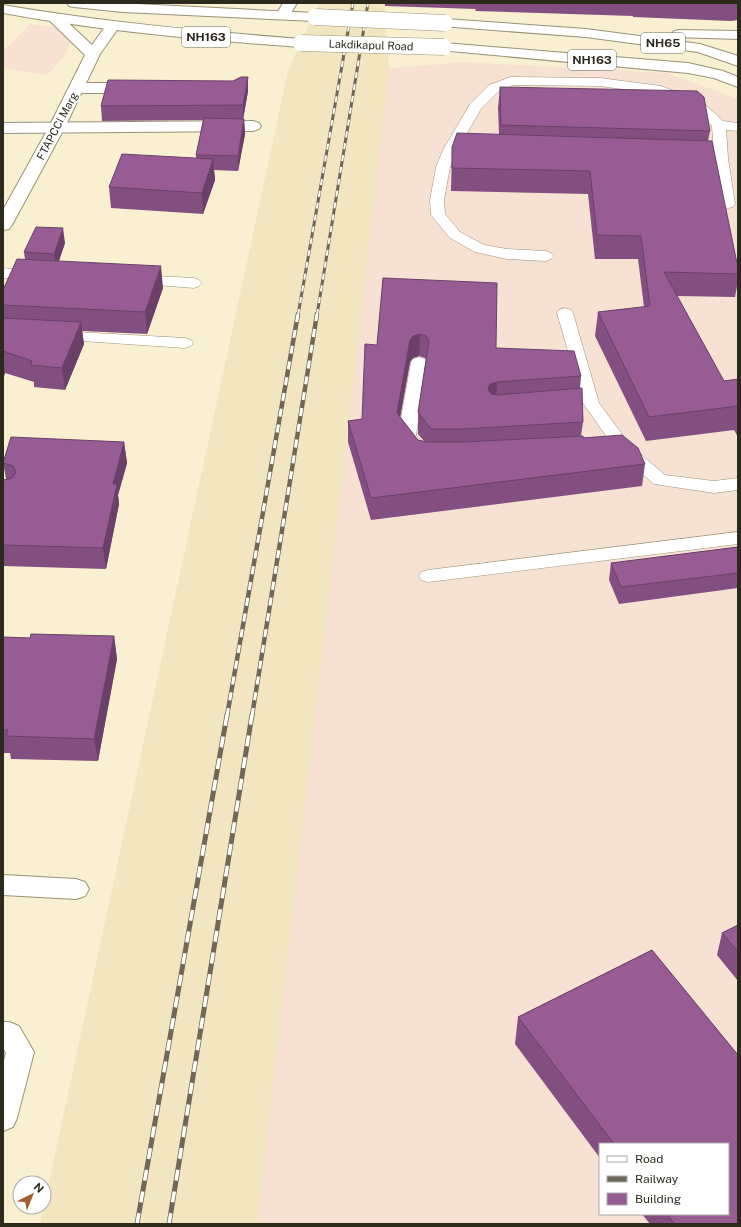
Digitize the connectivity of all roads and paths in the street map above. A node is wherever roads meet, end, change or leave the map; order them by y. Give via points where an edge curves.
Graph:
1 (74, 3) edge
2 (3, 9) edge
3 (286, 9) edge
4 (55, 18) junction
5 (112, 27) junction
6 (586, 33) junction
7 (738, 36) edge
8 (93, 54) junction
9 (738, 61) edge
10 (738, 82) edge
11 (77, 88) junction
12 (148, 88) edge
13 (719, 125) junction
14 (252, 126) dead end
15 (57, 127) junction
16 (738, 127) edge
17 (3, 128) edge
18 (450, 150) junction
19 (466, 150) edge
20 (673, 156) edge
21 (721, 158) junction
22 (728, 204) dead end
23 (3, 225) edge
24 (546, 256) dead end
25 (3, 273) edge
26 (49, 275) edge
27 (125, 279) edge
28 (194, 283) dead end
29 (565, 313) dead end
30 (42, 335) edge
31 (185, 343) dead end
32 (419, 362) dead end
33 (432, 457) edge
34 (738, 484) edge
35 (738, 538) edge
36 (428, 576) dead end
37 (3, 885) edge
38 (76, 889) dead end
39 (3, 1034) edge
40 (3, 1118) edge

1 - 3 main road, Lakdikapul Road / NH65 via 123,8
2 - 4 main road, Lakdikapul Road / NH163
3 - 6 main road, Lakdikapul Road / NH65, bridge via 315,17
4 - 5 main road, Lakdikapul Road / NH163
4 - 8 main road
5 - 8 main road, FTAPCCI Marg
5 - 10 main road, Lakdikapul Road / NH163, bridge via 205,37 301,43 444,47 688,68 718,74
6 - 7 main road, Lakdikapul Road / NH65
6 - 9 main road, Lakdikapul Road / NH65 via 700,48
8 - 11 main road, FTAPCCI Marg
11 - 12 main road
11 - 15 main road, FTAPCCI Marg
13 - 16 lane
13 - 18 lane via 696,104 661,90 600,82 512,81 494,88 475,107
13 - 21 lane
14 - 15 main road
15 - 17 main road
15 - 23 main road, FTAPCCI Marg
18 - 19 lane
18 - 24 lane via 443,167 437,200 438,215 455,235 480,249 507,254
20 - 21 lane
21 - 22 lane
25 - 26 lane
27 - 28 lane
29 - 34 lane via 583,404 616,449 660,480 714,487
30 - 31 lane
32 - 33 lane via 407,435 425,457
35 - 36 lane
37 - 38 main road
39 - 40 main road via 9,1034 20,1052

